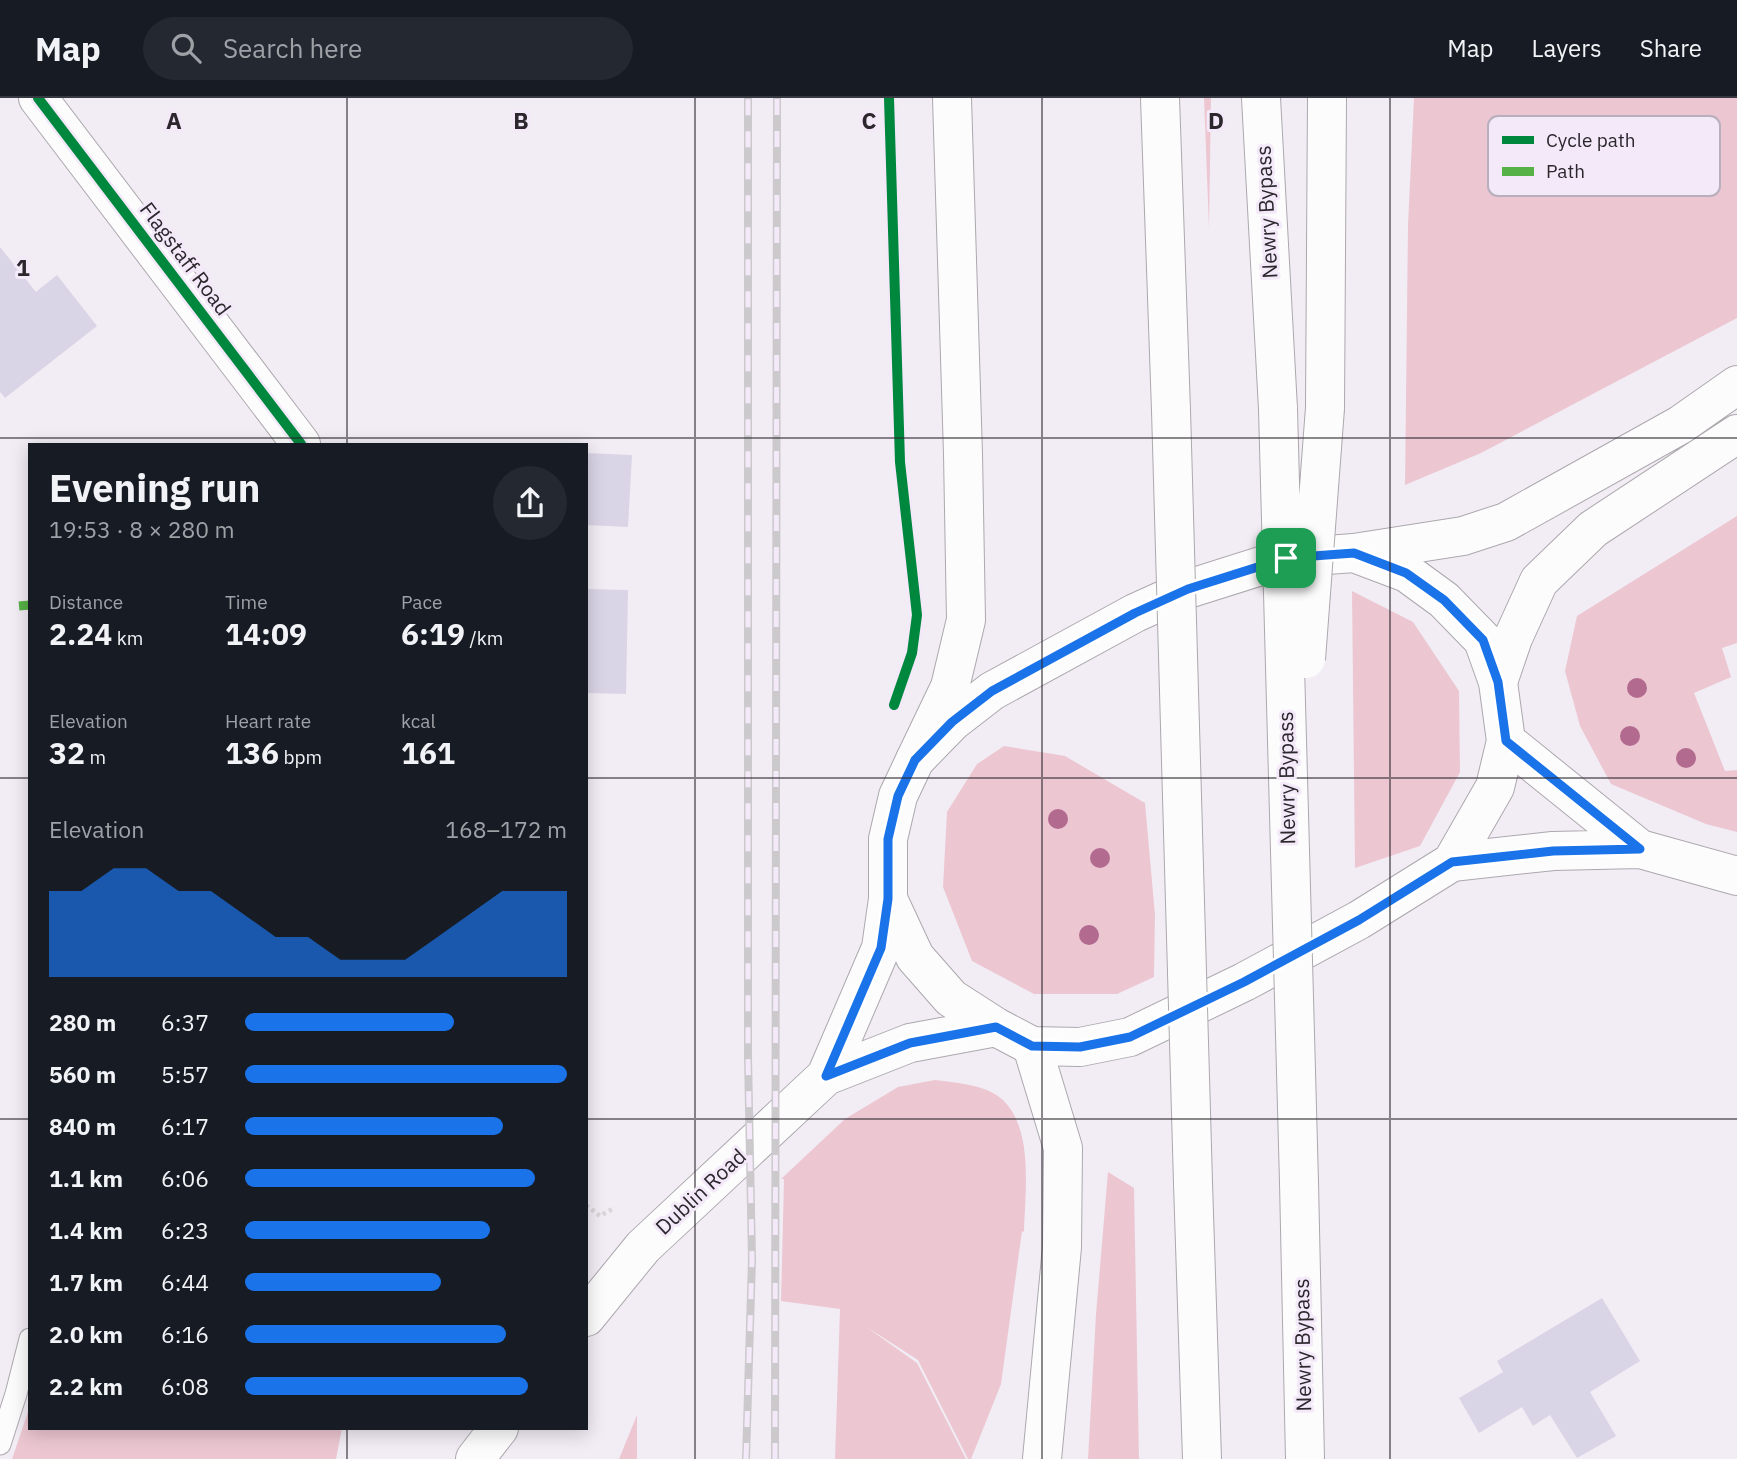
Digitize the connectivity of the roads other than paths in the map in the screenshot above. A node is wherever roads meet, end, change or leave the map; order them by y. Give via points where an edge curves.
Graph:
1 (38, 98) edge
2 (951, 98) edge
3 (1160, 98) edge
4 (1261, 98) edge
5 (1327, 98) edge
6 (1737, 384) edge
7 (1737, 434) edge
8 (300, 443) edge
9 (1354, 553) junction
10 (1498, 682) junction
11 (1506, 741) junction
12 (915, 760) junction
13 (1640, 849) junction
14 (1452, 862) junction
15 (1737, 876) edge
16 (1290, 885) junction
17 (888, 899) junction
18 (996, 1027) junction
19 (1032, 1046) junction
20 (826, 1076) junction
21 (591, 1302) edge
22 (28, 1347) edge
23 (497, 1430) edge
24 (0, 1444) edge
25 (474, 1459) edge
26 (1042, 1459) edge
27 (1202, 1459) edge
28 (1306, 1459) edge

1 - 8 main road, Flagstaff Road
2 - 12 main road via 966,620 950,687
3 - 27 main road, bridge
4 - 16 main road, Newry Bypass, bridge via 1278,409
5 - 16 main road, bridge via 1325,408
6 - 9 main road via 1680,425 1506,522 1463,536
7 - 10 main road via 1593,528 1538,581
9 - 10 main road via 1406,573 1444,600 1483,640
9 - 12 main road via 1286,558 1188,589 1135,613 992,691 952,722
10 - 11 main road
11 - 13 main road
11 - 14 main road via 1495,787
12 - 17 main road via 898,796 888,839
13 - 14 main road via 1553,851
13 - 15 main road
14 - 19 main road via 1359,920 1130,1037 1080,1047
16 - 28 main road, Newry Bypass, bridge
17 - 18 main road via 915,957 951,998
17 - 20 main road via 881,948
18 - 19 main road
18 - 20 main road via 910,1043
19 - 26 main road via 1063,1148 1062,1247
20 - 21 main road, Dublin Road via 643,1247
22 - 24 lane
23 - 25 main road

